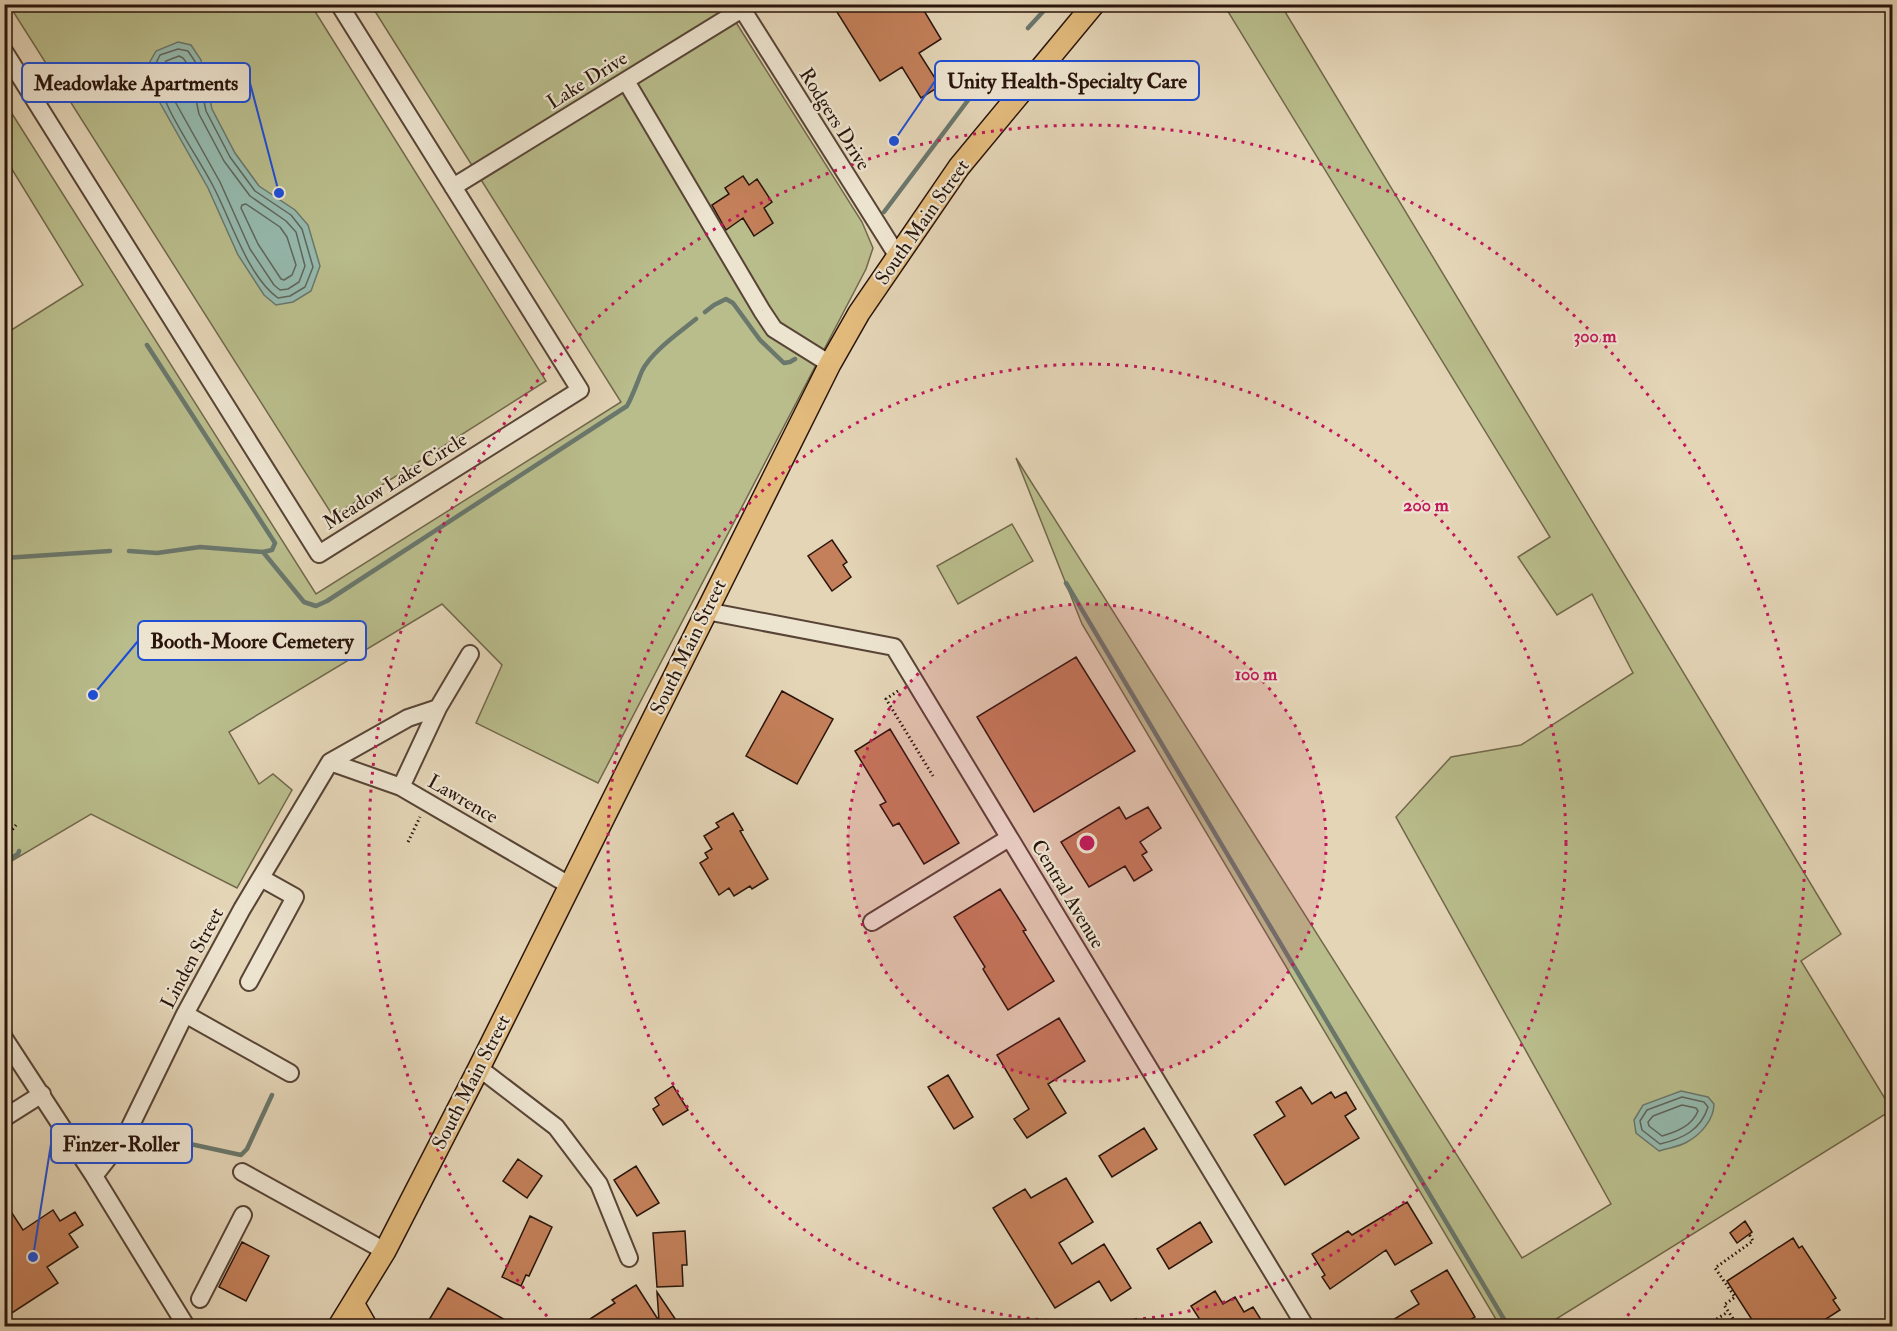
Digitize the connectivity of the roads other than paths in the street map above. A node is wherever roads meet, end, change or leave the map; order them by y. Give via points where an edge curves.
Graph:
1 (339, 4) edge
2 (1094, 4) edge
3 (741, 7) edge
4 (4, 51) edge
5 (626, 81) junction
6 (453, 187) junction
7 (897, 255) junction
8 (830, 364) junction
9 (706, 611) junction
10 (470, 654) dead end
11 (438, 708) junction
12 (330, 762) junction
13 (400, 787) junction
14 (1009, 838) junction
15 (261, 878) junction
16 (569, 885) junction
17 (872, 922) dead end
18 (249, 982) dead end
19 (185, 1014) junction
20 (4, 1038) edge
21 (479, 1068) junction
22 (290, 1073) dead end
23 (42, 1094) junction
24 (4, 1118) edge
25 (242, 1172) dead end
26 (94, 1176) junction
27 (243, 1215) dead end
28 (386, 1251) junction
29 (629, 1258) dead end
30 (200, 1299) dead end
31 (354, 1305) junction
32 (186, 1326) edge
33 (339, 1326) edge
34 (366, 1326) edge
35 (1305, 1326) edge

1 - 6 street, Meadow Lake Circle
2 - 7 main road, South Main Street via 959,167
3 - 5 street, Lake Drive
3 - 7 street, Rodgers Drive
4 - 6 street, Meadow Lake Circle via 319,554 580,390
5 - 6 street, Lake Drive
5 - 8 street via 774,329
7 - 8 main road, South Main Street
8 - 9 main road, South Main Street
9 - 14 street, Central Avenue via 894,647
9 - 16 main road, South Main Street
10 - 11 street
11 - 12 street via 408,718
11 - 13 street
12 - 13 street, Lawrence
12 - 15 street, Linden Street
13 - 16 street, Lawrence
14 - 17 street
14 - 35 street, Central Avenue
15 - 18 street via 295,897
15 - 19 street, Linden Street
16 - 21 main road, South Main Street
19 - 22 street
19 - 26 street, Linden Street via 126,1135
20 - 23 street
21 - 28 main road, South Main Street
21 - 29 street via 556,1127 598,1184
23 - 24 street
23 - 26 street
25 - 28 street
26 - 32 street
27 - 30 street
28 - 31 main road, South Main Street
31 - 33 main road, South Main Street
31 - 34 main road

